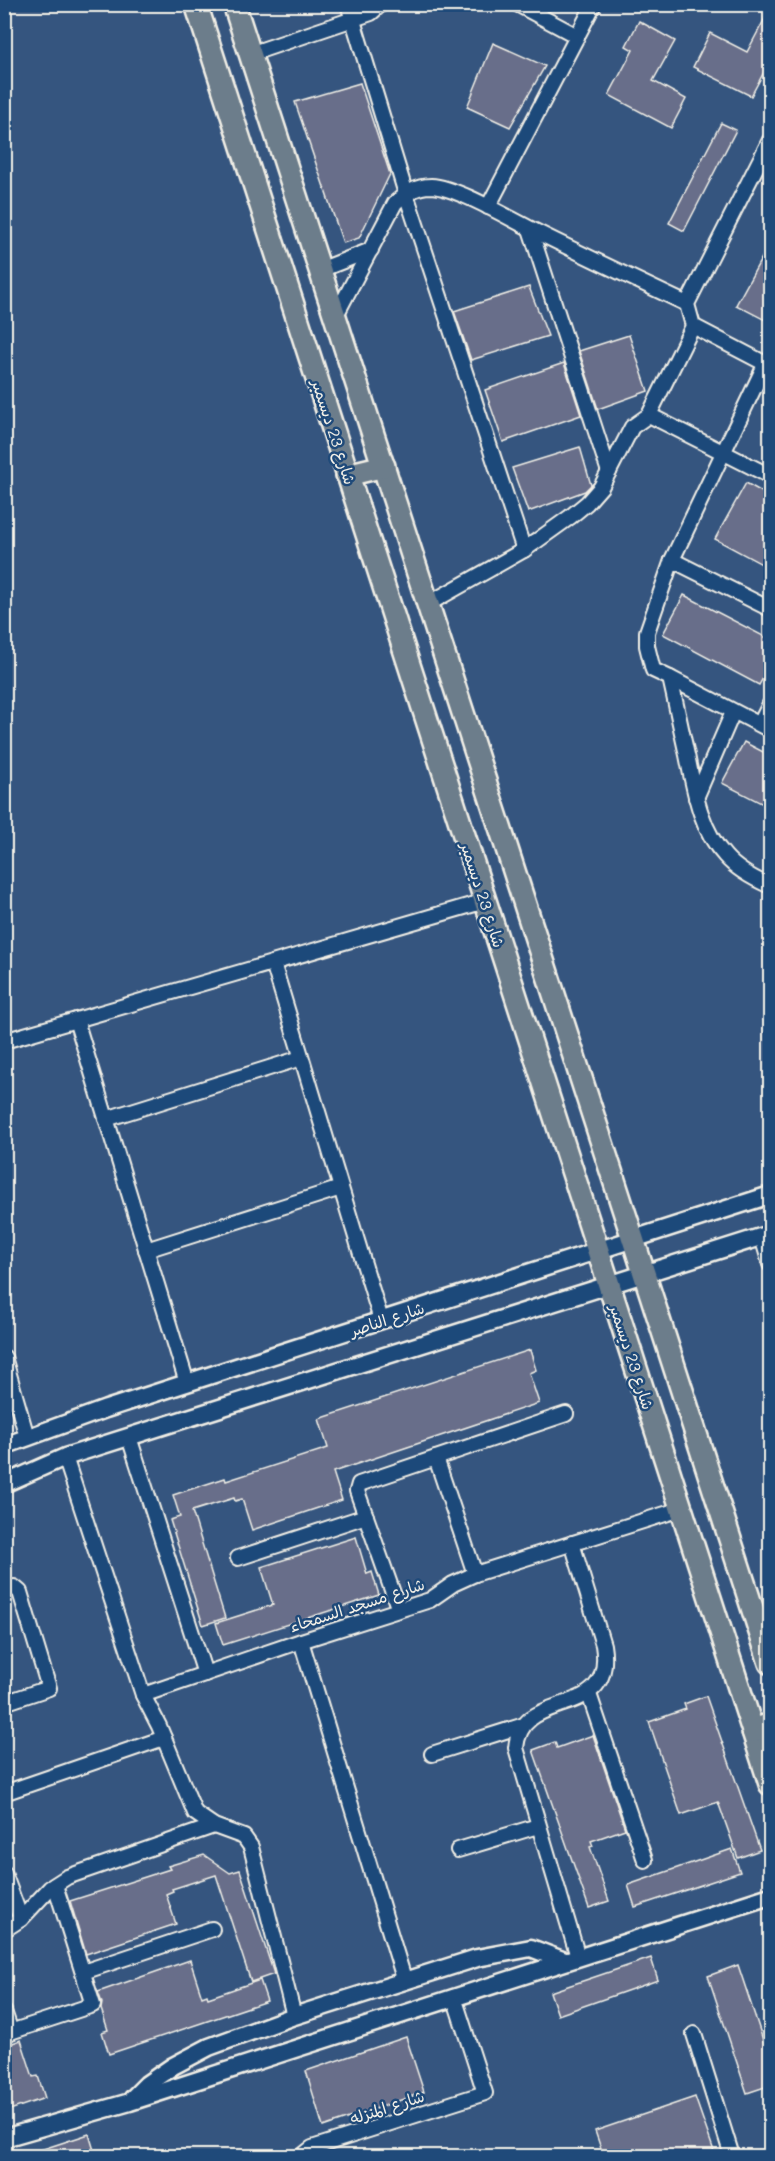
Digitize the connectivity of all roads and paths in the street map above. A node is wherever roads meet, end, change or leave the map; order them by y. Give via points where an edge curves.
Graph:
1 (196, 4) edge
2 (234, 4) edge
3 (348, 4) edge
4 (381, 4) edge
5 (517, 4) edge
6 (592, 5) edge
7 (352, 20) junction
8 (577, 36) junction
9 (250, 54) junction
10 (771, 140) edge
11 (406, 194) junction
12 (488, 207) junction
13 (530, 229) junction
14 (371, 250) junction
15 (320, 270) junction
16 (687, 304) junction
17 (335, 317) junction
18 (693, 326) junction
19 (769, 364) edge
20 (648, 415) junction
21 (722, 453) junction
22 (384, 466) junction
23 (609, 472) junction
24 (347, 475) junction
25 (771, 477) edge
26 (524, 550) junction
27 (672, 560) junction
28 (428, 604) junction
29 (771, 609) edge
30 (670, 678) junction
31 (771, 704) edge
32 (733, 712) junction
33 (765, 727) edge
34 (696, 798) junction
35 (771, 886) edge
36 (485, 901) junction
37 (273, 963) junction
38 (76, 1020) junction
39 (4, 1041) edge
40 (301, 1058) junction
41 (106, 1119) junction
42 (341, 1188) junction
43 (771, 1195) edge
44 (766, 1235) edge
45 (634, 1239) junction
46 (146, 1250) junction
47 (598, 1251) junction
48 (771, 1264) edge
49 (645, 1274) junction
50 (609, 1285) junction
51 (381, 1320) junction
52 (4, 1357) edge
53 (187, 1383) junction
54 (566, 1414) dead end
55 (27, 1437) junction
56 (129, 1437) junction
57 (4, 1446) edge
58 (65, 1457) junction
59 (436, 1458) junction
60 (4, 1484) edge
61 (681, 1509) junction
62 (366, 1515) junction
63 (572, 1543) junction
64 (238, 1558) dead end
65 (475, 1574) junction
66 (4, 1590) edge
67 (399, 1610) junction
68 (764, 1617) edge
69 (301, 1641) junction
70 (771, 1663) edge
71 (205, 1674) junction
72 (589, 1694) junction
73 (143, 1695) junction
74 (4, 1703) edge
75 (521, 1726) junction
76 (762, 1728) edge
77 (164, 1738) junction
78 (432, 1754) dead end
79 (771, 1784) edge
80 (4, 1792) edge
81 (214, 1826) junction
82 (538, 1826) junction
83 (459, 1850) dead end
84 (645, 1860) dead end
85 (4, 1873) edge
86 (55, 1885) junction
87 (771, 1896) edge
88 (21, 1919) junction
89 (212, 1929) dead end
90 (4, 1930) edge
91 (571, 1960) junction
92 (83, 1972) junction
93 (405, 1982) junction
94 (454, 1997) junction
95 (4, 2010) edge
96 (294, 2016) junction
97 (8, 2033) edge
98 (694, 2034) dead end
99 (129, 2102) junction
100 (4, 2138) edge
101 (302, 2157) edge
102 (732, 2157) edge

1 - 24 main road, شارع 23 ديسمبر
2 - 9 main road
3 - 7 street
4 - 7 street
5 - 8 street
6 - 8 street
7 - 9 street
7 - 11 street
8 - 12 street
9 - 15 main road
10 - 16 street
11 - 12 street via 417,188 443,188
11 - 14 street via 395,204
11 - 26 street
12 - 13 street
13 - 16 street
13 - 23 street
14 - 15 street
14 - 17 street
15 - 17 main road
16 - 18 street
17 - 22 main road
18 - 19 street
18 - 20 street
19 - 21 street
20 - 21 street
20 - 23 street via 632,427
21 - 25 street
21 - 27 street
22 - 24 main road
22 - 28 main road
23 - 26 street via 587,503
24 - 36 main road, شارع 23 ديسمبر
26 - 28 street
27 - 29 street
27 - 30 street via 647,632 653,670
28 - 45 main road
30 - 32 street
30 - 34 street
31 - 33 street
32 - 33 street
32 - 34 street
34 - 35 street via 707,829 725,856 747,875
36 - 37 street
36 - 47 main road, شارع 23 ديسمبر
37 - 38 street
37 - 40 street
38 - 39 street
38 - 41 street
40 - 41 street
40 - 42 street
41 - 46 street
42 - 46 street
42 - 51 street
43 - 45 street, شارع الناصر
44 - 48 street
44 - 49 street, شارع الناصر
45 - 47 street, شارع الناصر
45 - 49 main road
46 - 53 street
47 - 50 main road, شارع 23 ديسمبر
47 - 51 street, شارع الناصر
49 - 50 street, شارع الناصر
49 - 68 main road
50 - 56 street, شارع الناصر
50 - 61 main road, شارع 23 ديسمبر
51 - 53 street, شارع الناصر
52 - 55 street
53 - 55 street, شارع الناصر
54 - 59 street
55 - 57 street, شارع الناصر
56 - 58 street, شارع الناصر
56 - 71 street
58 - 60 street, شارع الناصر
58 - 73 street
59 - 62 street via 359,1484 357,1491
59 - 65 street
61 - 63 street, شارع مسجد السمحاء
61 - 76 main road, شارع 23 ديسمبر
62 - 64 street
62 - 67 street
63 - 65 street, شارع مسجد السمحاء
63 - 72 street via 605,1658 604,1671
65 - 67 street, شارع مسجد السمحاء via 430,1600
66 - 74 street via 14,1587 20,1592 50,1688
67 - 69 street, شارع مسجد السمحاء
68 - 70 main road
69 - 71 street, شارع مسجد السمحاء
69 - 93 street
71 - 73 street, شارع مسجد السمحاء
72 - 75 street via 541,1712
72 - 84 street
73 - 77 street
75 - 78 street
75 - 82 street via 517,1757
76 - 79 main road, شارع 23 ديسمبر
77 - 80 street
77 - 81 street via 195,1813
81 - 86 street via 94,1866
81 - 96 street via 244,1837 251,1847
82 - 83 street
82 - 91 street
85 - 88 street
86 - 88 street
86 - 92 street
87 - 91 street
88 - 90 street
89 - 92 street
91 - 93 street via 531,1948 477,1958
91 - 94 street
92 - 97 street via 93,2005
93 - 96 street
94 - 99 street
94 - 101 street, شارع المنزله via 485,2093 312,2148
95 - 97 street
96 - 99 street via 209,2047 173,2066
98 - 102 street
99 - 100 street

